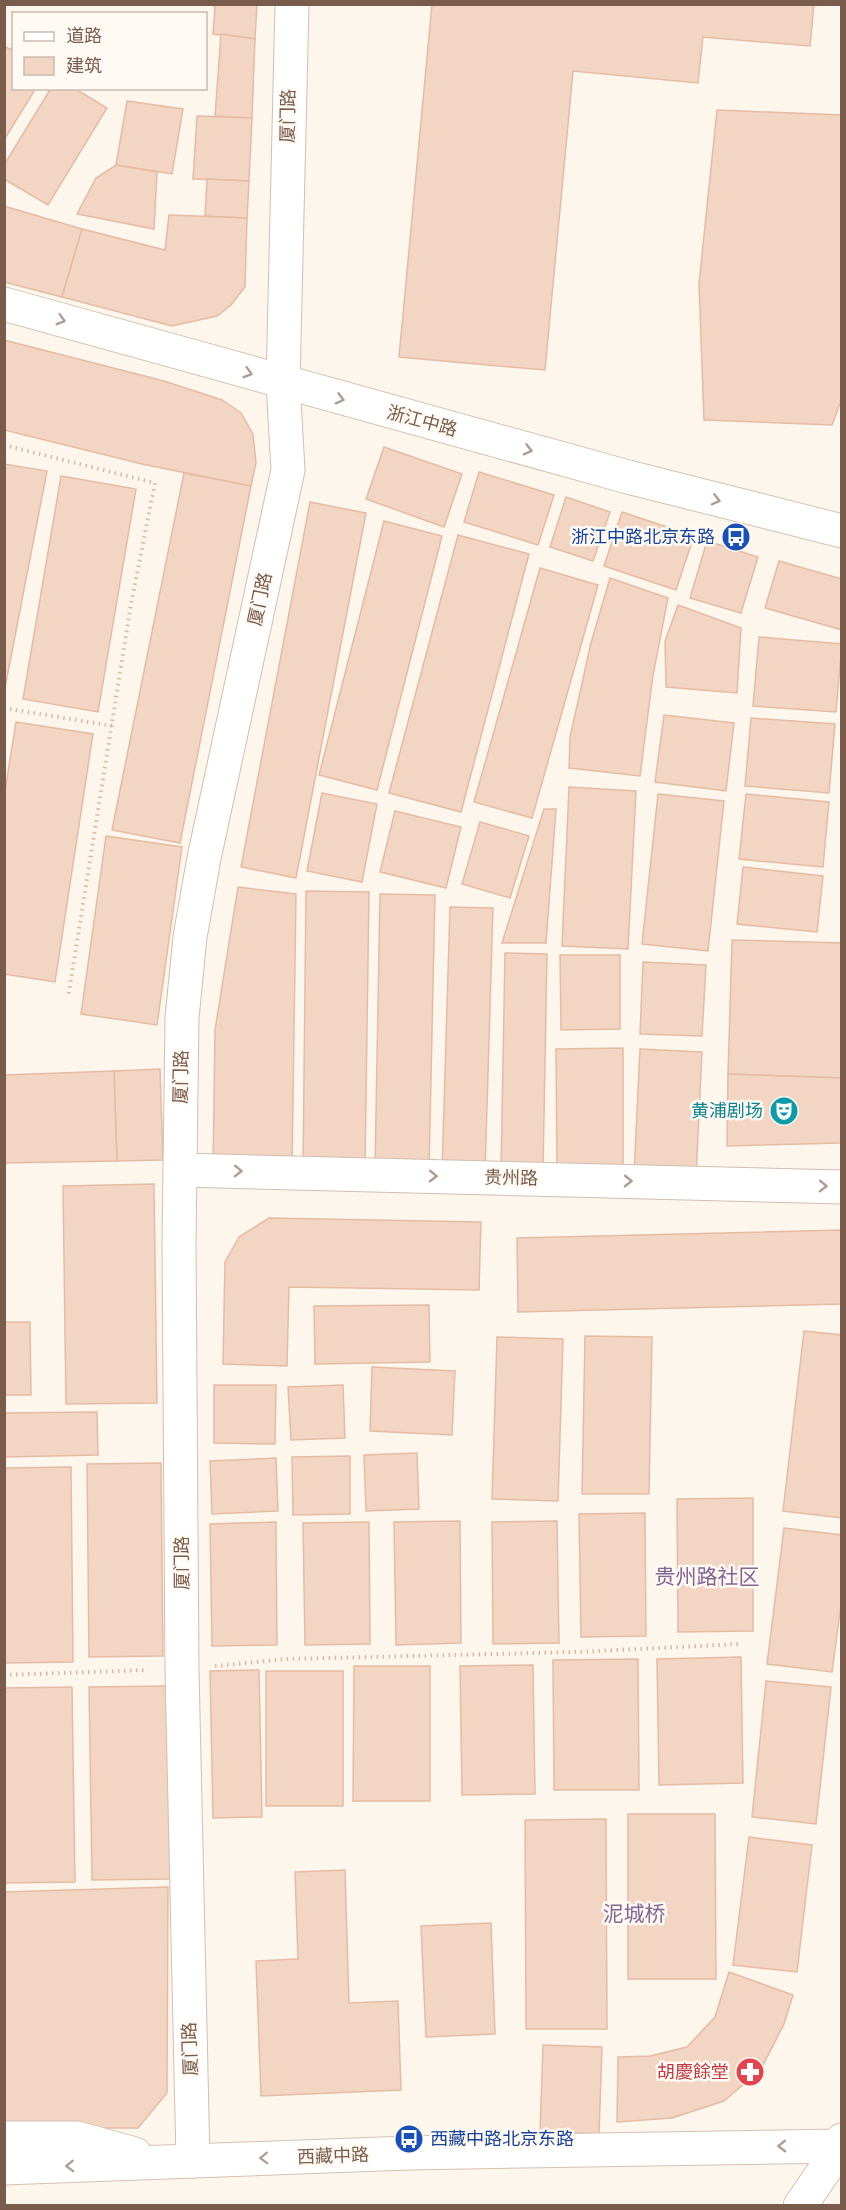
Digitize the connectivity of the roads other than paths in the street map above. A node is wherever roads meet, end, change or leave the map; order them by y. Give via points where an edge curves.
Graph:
1 (292, 4) edge
2 (4, 304) edge
3 (283, 383) junction
4 (842, 531) edge
5 (180, 1170) junction
6 (842, 1187) edge
7 (4, 2138) edge
8 (842, 2140) edge
9 (841, 2146) edge
10 (178, 2162) junction
11 (4, 2168) edge
12 (800, 2205) edge

1 - 3 street, 厦门路
2 -> 3 street, 浙江中路
3 -> 4 street, 浙江中路
3 - 5 street, 厦门路 via 288,470 190,937 182,1017
5 -> 6 street, 贵州路
5 - 10 street, 厦门路 via 182,1669
7 - 10 street via 77,2138
8 - 9 street
9 -> 10 street, 西藏中路 via 418,2152
9 - 12 street
10 -> 11 street, 西藏中路

